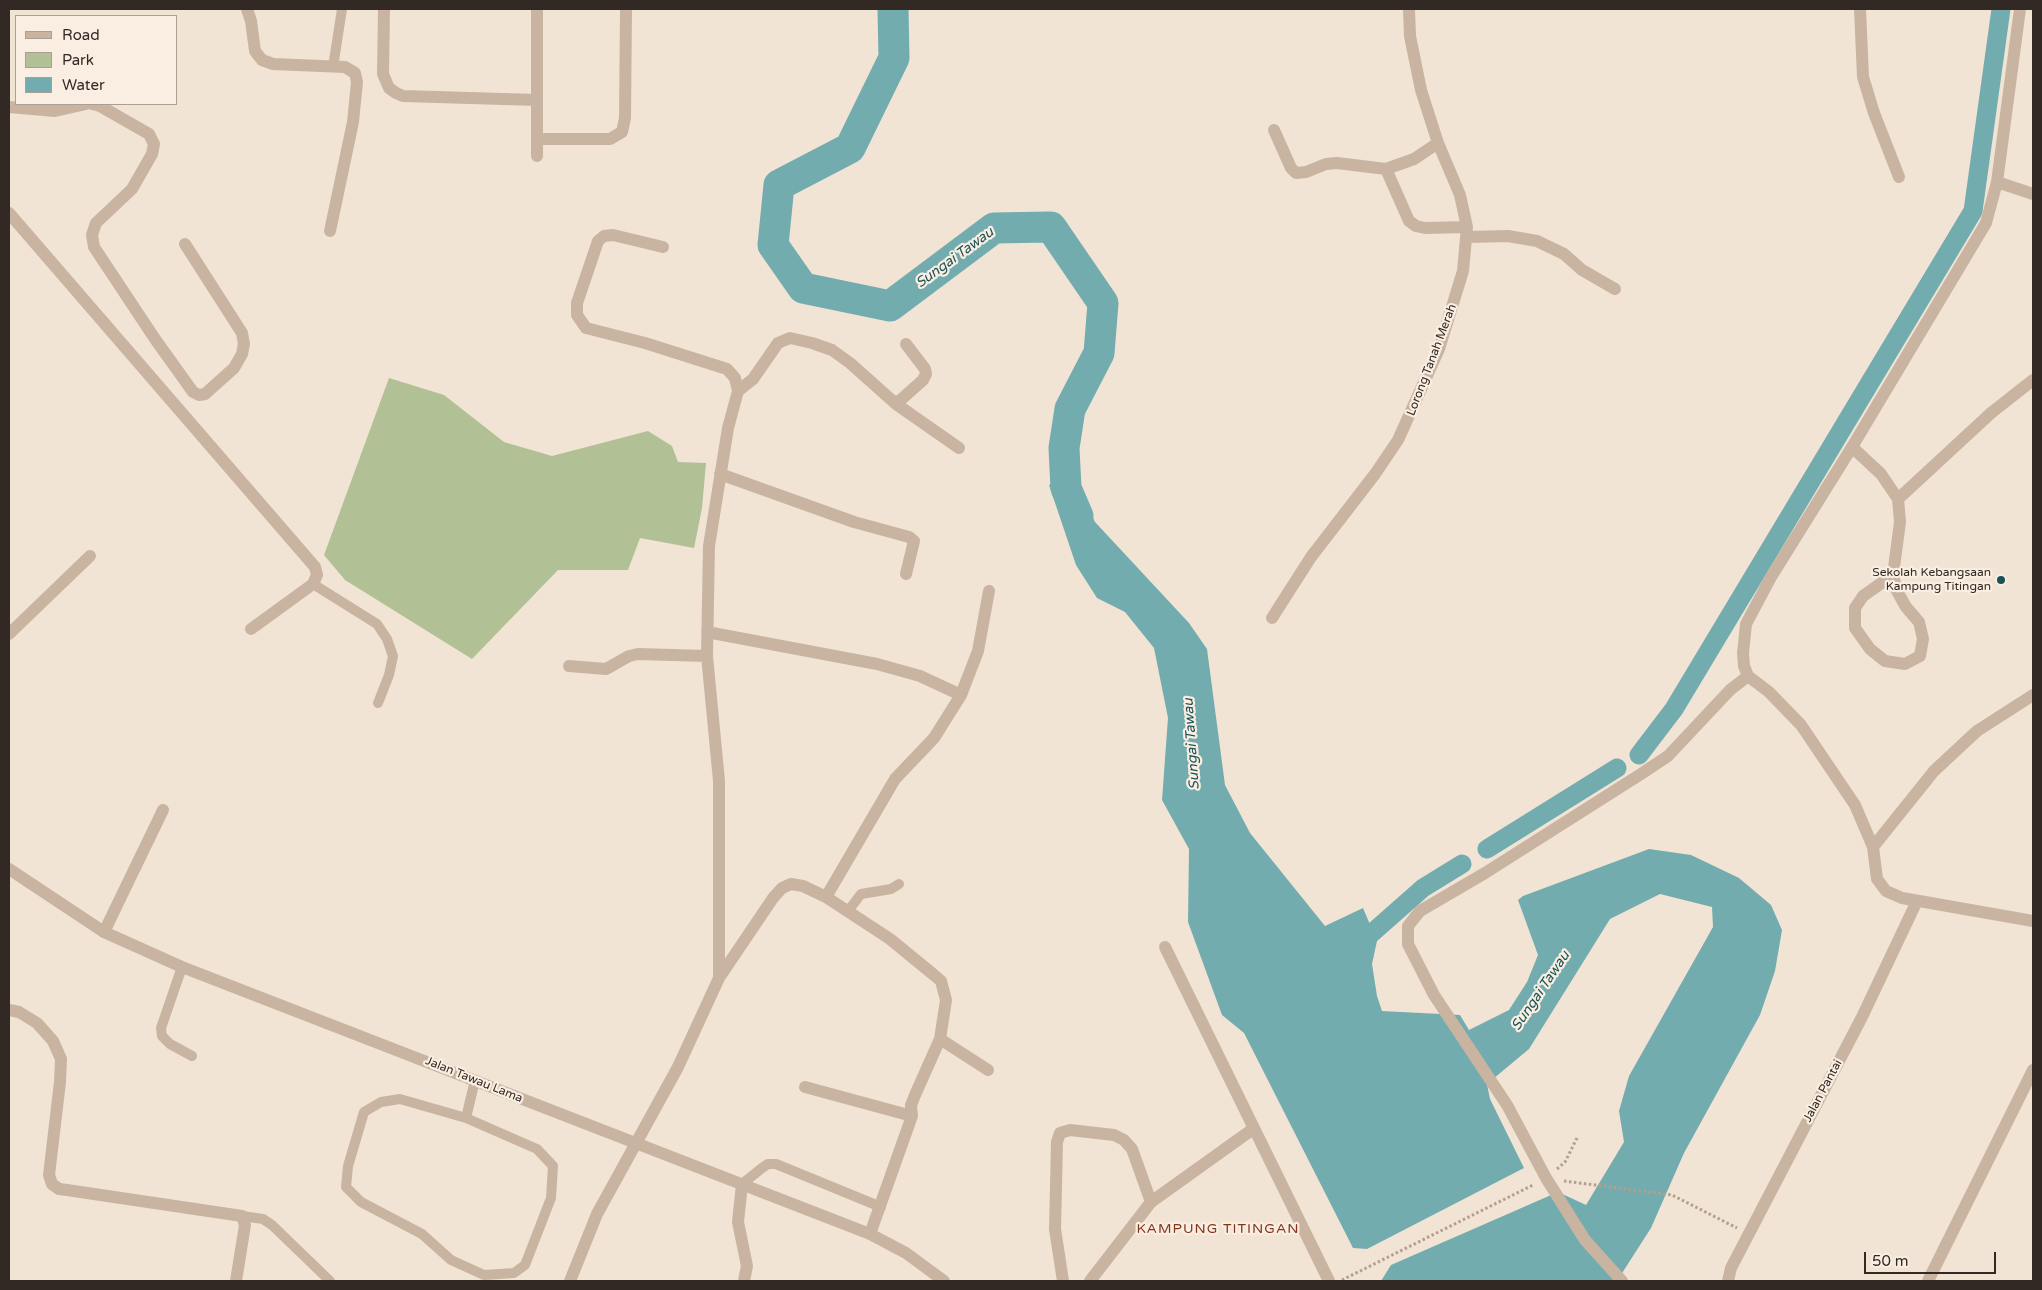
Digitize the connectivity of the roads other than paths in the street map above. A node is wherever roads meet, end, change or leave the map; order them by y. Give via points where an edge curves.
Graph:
1 (247, 9) edge
2 (342, 9) edge
3 (384, 9) edge
4 (537, 9) edge
5 (626, 9) edge
6 (1410, 9) edge
7 (1860, 9) edge
8 (2020, 9) edge
9 (333, 67) junction
10 (537, 100) junction
11 (81, 105) edge
12 (96, 105) edge
13 (9, 107) edge
14 (1274, 130) dead end
15 (537, 139) junction
16 (1438, 143) junction
17 (537, 156) dead end
18 (1386, 169) junction
19 (1899, 177) dead end
20 (1997, 182) junction
21 (2033, 194) edge
22 (9, 213) edge
23 (330, 230) dead end
24 (1467, 232) junction
25 (185, 244) dead end
26 (663, 247) dead end
27 (1615, 289) dead end
28 (906, 344) dead end
29 (2033, 380) edge
30 (738, 391) junction
31 (896, 404) junction
32 (1852, 447) junction
33 (959, 448) dead end
34 (720, 474) junction
35 (1898, 499) junction
36 (90, 556) dead end
37 (906, 574) dead end
38 (1893, 574) junction
39 (313, 584) junction
40 (989, 591) dead end
41 (1272, 618) dead end
42 (251, 629) dead end
43 (707, 632) junction
44 (9, 634) edge
45 (707, 656) junction
46 (569, 666) dead end
47 (1748, 676) junction
48 (961, 694) junction
49 (2033, 695) edge
50 (378, 703) dead end
51 (163, 810) dead end
52 (1873, 847) junction
53 (9, 869) edge
54 (899, 884) dead end
55 (826, 896) junction
56 (1917, 901) junction
57 (848, 911) junction
58 (2033, 921) edge
59 (104, 932) junction
60 (1165, 948) dead end
61 (182, 967) junction
62 (719, 978) junction
63 (9, 1010) edge
64 (940, 1039) junction
65 (192, 1056) dead end
66 (988, 1070) dead end
67 (2033, 1070) edge
68 (475, 1080) junction
69 (805, 1086) dead end
70 (912, 1116) junction
71 (466, 1118) junction
72 (1253, 1129) junction
73 (635, 1144) junction
74 (742, 1184) junction
75 (1151, 1202) junction
76 (881, 1207) junction
77 (242, 1216) junction
78 (870, 1234) junction
79 (940, 1280) edge
80 (236, 1281) edge
81 (330, 1281) edge
82 (570, 1281) edge
83 (744, 1281) edge
84 (1063, 1281) edge
85 (1090, 1281) edge
86 (1329, 1281) edge
87 (1622, 1281) edge
88 (1728, 1281) edge
89 (1928, 1281) edge

1 - 9 street via 255,51 262,60 273,64
2 - 9 lane
3 - 10 street via 383,74 389,88 396,93 403,96
4 - 10 street
5 - 15 street via 626,118 622,132 610,139
6 - 16 street, Lorong Tanah Merah via 1410,36 1421,90
7 - 19 street via 1863,78
8 - 20 street
9 - 23 street via 355,73 358,82 353,122
10 - 15 street
11 - 13 street via 55,110
12 - 25 street via 149,134 154,144 152,154 132,189 96,223 92,235 94,247 155,339 193,392 199,395 205,394 234,368 244,344 242,333
14 - 18 street via 1296,173 1337,163
15 - 17 street
16 - 18 street via 1414,159
16 - 24 street, Lorong Tanah Merah via 1460,195
18 - 24 street via 1409,221 1426,228
20 - 21 street
20 - 32 street via 1986,223
22 - 39 street via 314,567 317,575
24 - 27 street via 1538,240
24 - 41 street, Lorong Tanah Merah via 1455,304 1439,349 1398,440 1311,557
26 - 30 street via 613,235 604,236 598,241 577,303 577,316 586,328 727,369 735,378
28 - 31 street via 926,374
29 - 35 street via 1991,413
30 - 31 street via 753,379 778,343 790,338 832,350
30 - 34 street
31 - 33 street
32 - 35 street via 1881,474
32 - 47 street via 1746,624 1744,666
34 - 37 street via 854,522 908,537 914,542
34 - 43 street via 709,546
35 - 38 street via 1900,522
36 - 44 street
38 - 38 street via 1863,596 1855,608 1855,628 1870,649 1884,661 1904,664 1920,656 1923,639 1919,622 1897,591
39 - 42 street
39 - 50 lane via 377,624 387,639 393,656 390,675
40 - 48 street via 978,651
43 - 45 street
43 - 48 street via 877,664 920,676
45 - 46 street via 638,654 606,669
45 - 62 street via 719,781
47 - 52 street via 1769,692 1800,725 1855,805
47 - 87 street via 1730,690 1668,756 1420,911 1408,926 1408,944 1434,995 1508,1105 1546,1178 1585,1240
48 - 55 street via 934,738 895,779
49 - 52 street via 1977,731 1934,771
51 - 59 street
52 - 56 street via 1877,879 1886,891
53 - 59 street, Jalan Tawau Lama
54 - 57 lane via 885,891 861,894
55 - 57 street
55 - 62 street via 803,886 791,884 782,888
56 - 58 street
56 - 88 street, Jalan Pantai via 1862,1017 1730,1268
57 - 64 street via 890,939 940,982 946,1000
59 - 61 street, Jalan Tawau Lama
60 - 72 street
61 - 65 lane via 161,1028 162,1036 170,1044
61 - 68 street, Jalan Tawau Lama
62 - 73 street via 678,1067
63 - 77 street via 37,1023 53,1041 61,1059 50,1175 52,1184 59,1189
64 - 66 street
64 - 70 street via 915,1095
67 - 89 street
68 - 71 lane
68 - 73 street, Jalan Tawau Lama
69 - 70 street
70 - 76 street
71 - 71 lane via 400,1099 381,1102 364,1112 348,1166 346,1187 361,1202 422,1234 451,1260 484,1275 514,1273 525,1265 551,1198 553,1166 537,1149
72 - 75 street
72 - 86 street
73 - 74 street, Jalan Tawau Lama
73 - 82 street via 597,1214
74 - 76 lane via 768,1164 776,1164
74 - 78 street, Jalan Tawau Lama
74 - 83 street via 738,1222 747,1266
75 - 84 street via 1132,1149 1124,1140 1114,1135 1070,1130 1060,1133 1057,1142 1055,1229
75 - 85 street
76 - 78 street
77 - 80 street via 245,1225
77 - 81 lane via 263,1219 272,1225
78 - 79 street, Jalan Tawau Lama via 906,1253

